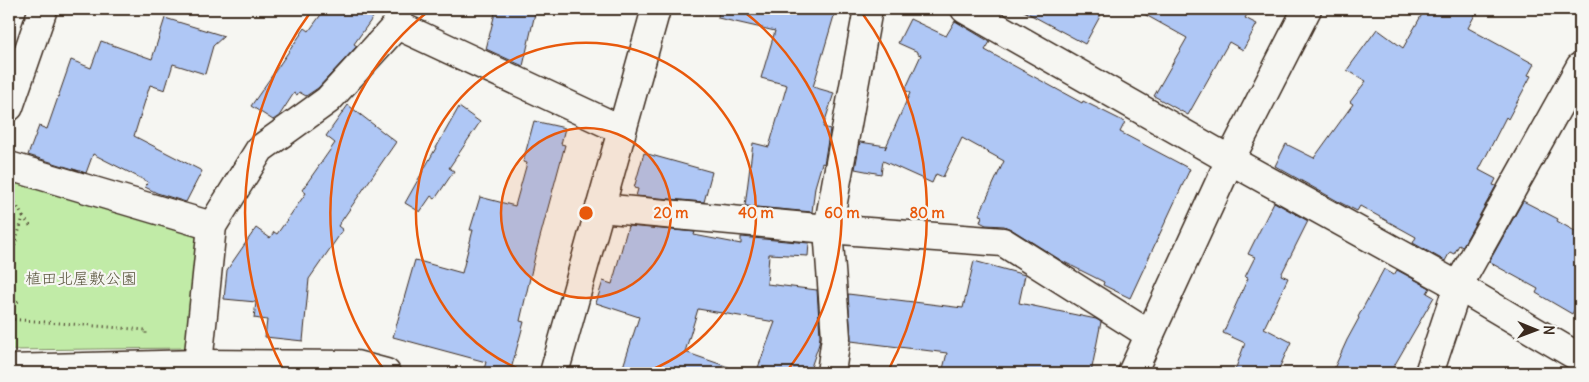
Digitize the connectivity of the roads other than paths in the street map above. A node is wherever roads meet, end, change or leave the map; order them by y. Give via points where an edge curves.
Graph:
1 (42, 9) edge
2 (656, 9) edge
3 (868, 9) edge
4 (965, 9) edge
5 (1298, 12) edge
6 (398, 17) edge
7 (1580, 67) edge
8 (9, 107) edge
9 (622, 130) junction
10 (1230, 160) junction
11 (9, 166) edge
12 (600, 208) junction
13 (212, 226) junction
14 (828, 229) junction
15 (1458, 286) junction
16 (1150, 335) junction
17 (1580, 358) edge
18 (198, 364) junction
19 (9, 369) edge
20 (386, 373) edge
21 (554, 373) edge
22 (831, 373) edge
23 (1132, 373) edge
24 (1429, 373) edge

1 - 8 street
2 - 9 street
3 - 14 street
4 - 10 street
5 - 10 street
6 - 9 street
6 - 13 street via 328,100 260,149
7 - 15 street
9 - 12 street
10 - 15 street
10 - 16 street
11 - 13 street
12 - 14 street
12 - 21 street
13 - 18 street
14 - 16 street via 1003,242
14 - 22 street via 836,337
15 - 17 street
15 - 24 street
16 - 23 street
18 - 19 street
18 - 20 street via 356,364

